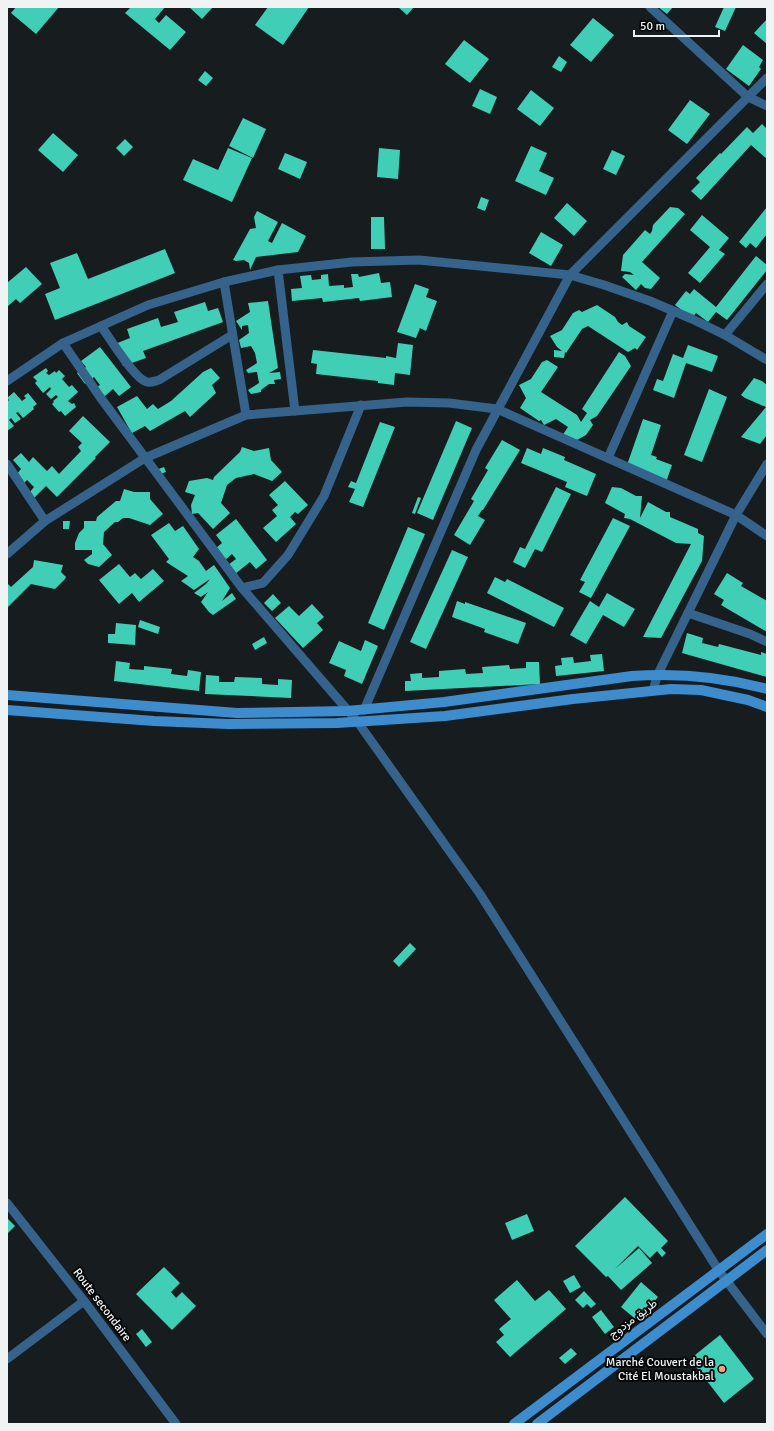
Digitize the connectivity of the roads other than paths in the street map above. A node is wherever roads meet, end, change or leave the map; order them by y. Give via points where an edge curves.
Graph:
1 (650, 7) edge
2 (767, 78) edge
3 (748, 97) junction
4 (767, 106) edge
5 (278, 270) junction
6 (570, 276) junction
7 (224, 282) junction
8 (767, 284) edge
9 (673, 311) junction
10 (101, 326) junction
11 (232, 335) junction
12 (725, 335) junction
13 (62, 343) junction
14 (767, 360) edge
15 (7, 381) edge
16 (361, 405) junction
17 (497, 409) junction
18 (295, 411) junction
19 (246, 415) junction
20 (145, 458) junction
21 (608, 458) junction
22 (7, 464) edge
23 (767, 464) edge
24 (736, 515) junction
25 (45, 521) junction
26 (767, 536) edge
27 (7, 554) edge
28 (242, 588) junction
29 (688, 613) junction
30 (767, 642) edge
31 (658, 674) junction
32 (767, 689) edge
33 (653, 690) junction
34 (7, 695) edge
35 (767, 707) edge
36 (7, 710) edge
37 (364, 710) junction
38 (347, 712) junction
39 (357, 721) junction
40 (7, 1203) edge
41 (767, 1234) edge
42 (767, 1250) edge
43 (719, 1271) junction
44 (726, 1281) junction
45 (682, 1299) junction
46 (84, 1301) junction
47 (690, 1308) junction
48 (767, 1334) edge
49 (7, 1359) edge
50 (567, 1384) junction
51 (576, 1394) junction
52 (176, 1424) edge
53 (514, 1424) edge
54 (537, 1424) edge

1 - 3 street
2 - 3 street
3 - 4 street
3 - 6 street
5 - 6 street via 352,262 419,260
5 - 7 street
5 - 18 street
6 - 9 street via 604,285
6 - 17 street
7 - 10 street via 148,305
7 - 11 street
8 - 12 street
9 - 12 street
9 - 21 street
10 - 11 street via 137,376 146,382 159,380
10 - 13 street
11 - 19 street
12 - 14 street
13 - 15 street
13 - 20 street
16 - 17 street via 449,403
16 - 18 street
16 - 28 street via 324,496 288,555 263,584
17 - 21 street
17 - 37 street via 476,450
18 - 19 street
19 - 20 street
20 - 25 street
20 - 28 street
21 - 24 street
22 - 25 street
23 - 24 street
24 - 26 street
24 - 29 street
25 - 27 street
28 - 38 street
29 - 30 street
29 - 31 street
31 - 32 street via 697,676
31 - 33 street
31 - 37 street
33 - 35 street via 702,690
33 - 39 street via 444,716
34 - 38 street via 237,713
36 - 39 street via 161,722 228,724
37 - 38 street
38 - 39 street
39 - 43 street via 480,894
40 - 46 street, Route secondaire
41 - 43 street, طريق مزدوج
42 - 44 street
43 - 44 street
43 - 45 street, طريق مزدوج
44 - 47 street
44 - 48 street
45 - 47 street
45 - 50 street, طريق مزدوج
46 - 49 street
46 - 52 street, Route secondaire
47 - 51 street
50 - 51 street
50 - 53 street, طريق مزدوج
51 - 54 street

